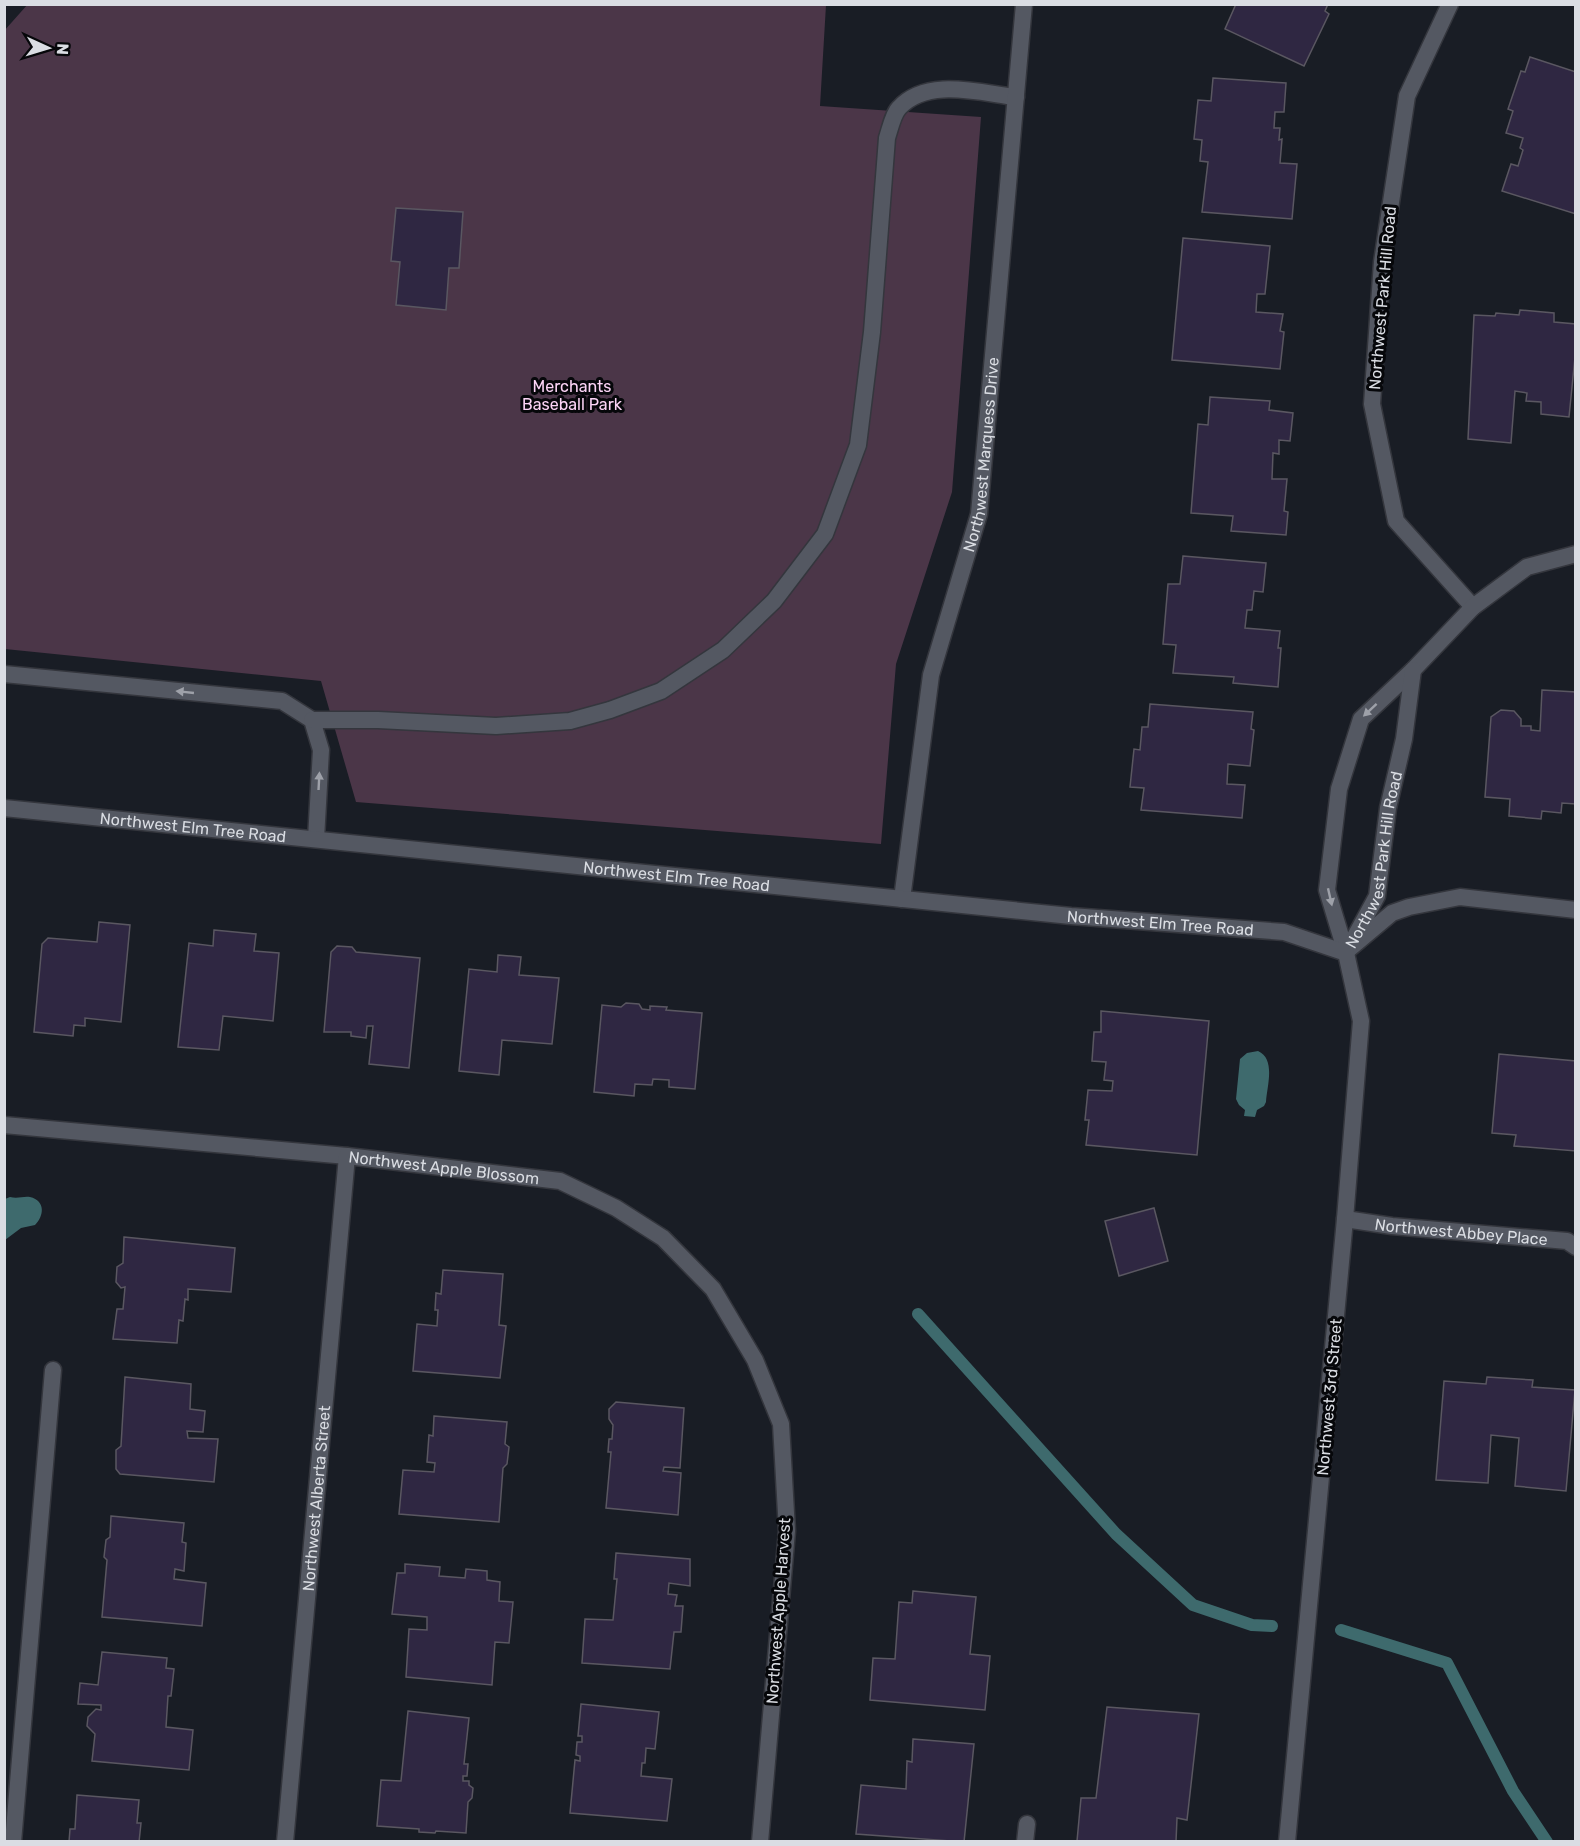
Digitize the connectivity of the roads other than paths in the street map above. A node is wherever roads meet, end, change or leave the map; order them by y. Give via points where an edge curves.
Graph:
1 (1024, 4) edge
2 (1450, 4) edge
3 (1016, 97) junction
4 (1575, 554) edge
5 (1473, 608) junction
6 (1413, 670) junction
7 (4, 674) edge
8 (312, 720) junction
9 (4, 808) edge
10 (316, 839) junction
11 (902, 899) junction
12 (1575, 910) edge
13 (1346, 953) junction
14 (4, 1125) edge
15 (347, 1156) junction
16 (1345, 1219) junction
17 (1575, 1247) edge
18 (713, 1289) joint
19 (53, 1370) dead end
20 (11, 1778) edge
21 (1027, 1824) dead end
22 (13, 1842) edge
23 (285, 1842) edge
24 (760, 1842) edge
25 (1025, 1842) edge
26 (1287, 1842) edge

1 - 3 street, Northwest Marquess Drive
2 - 5 street, Northwest Park Hill Road via 1407,96 1382,262 1372,404 1396,521
3 - 8 street via 956,90 921,92 898,108 887,138 872,332 858,445 825,534 774,601 723,650 661,691 570,720 496,726
3 - 11 street, Northwest Marquess Drive via 979,513 931,675
4 - 5 street, Northwest Park Hill Road via 1527,567
5 - 6 street, Northwest Park Hill Road
6 - 13 street, Northwest Park Hill Road via 1377,896
6 -> 13 street, Northwest Park Hill Road via 1360,719 1339,789 1327,890
8 -> 7 street via 282,701
10 -> 8 street via 321,750
9 - 10 street, Northwest Elm Tree Road
10 - 11 street, Northwest Elm Tree Road
11 - 13 street, Northwest Elm Tree Road via 1284,932
12 - 13 street via 1460,897 1392,913
13 - 16 street, Northwest 3rd Street via 1361,1021
14 - 15 street, Northwest Apple Blossom
15 - 18 street, Northwest Apple Blossom via 560,1181 616,1208 663,1238
15 - 23 street, Northwest Alberta Street
16 - 17 street, Northwest Abbey Place via 1567,1241
16 - 26 street, Northwest 3rd Street
18 - 24 street, Northwest Apple Harvest via 755,1360 781,1424 787,1532
19 - 20 street
20 - 22 street
21 - 25 street

